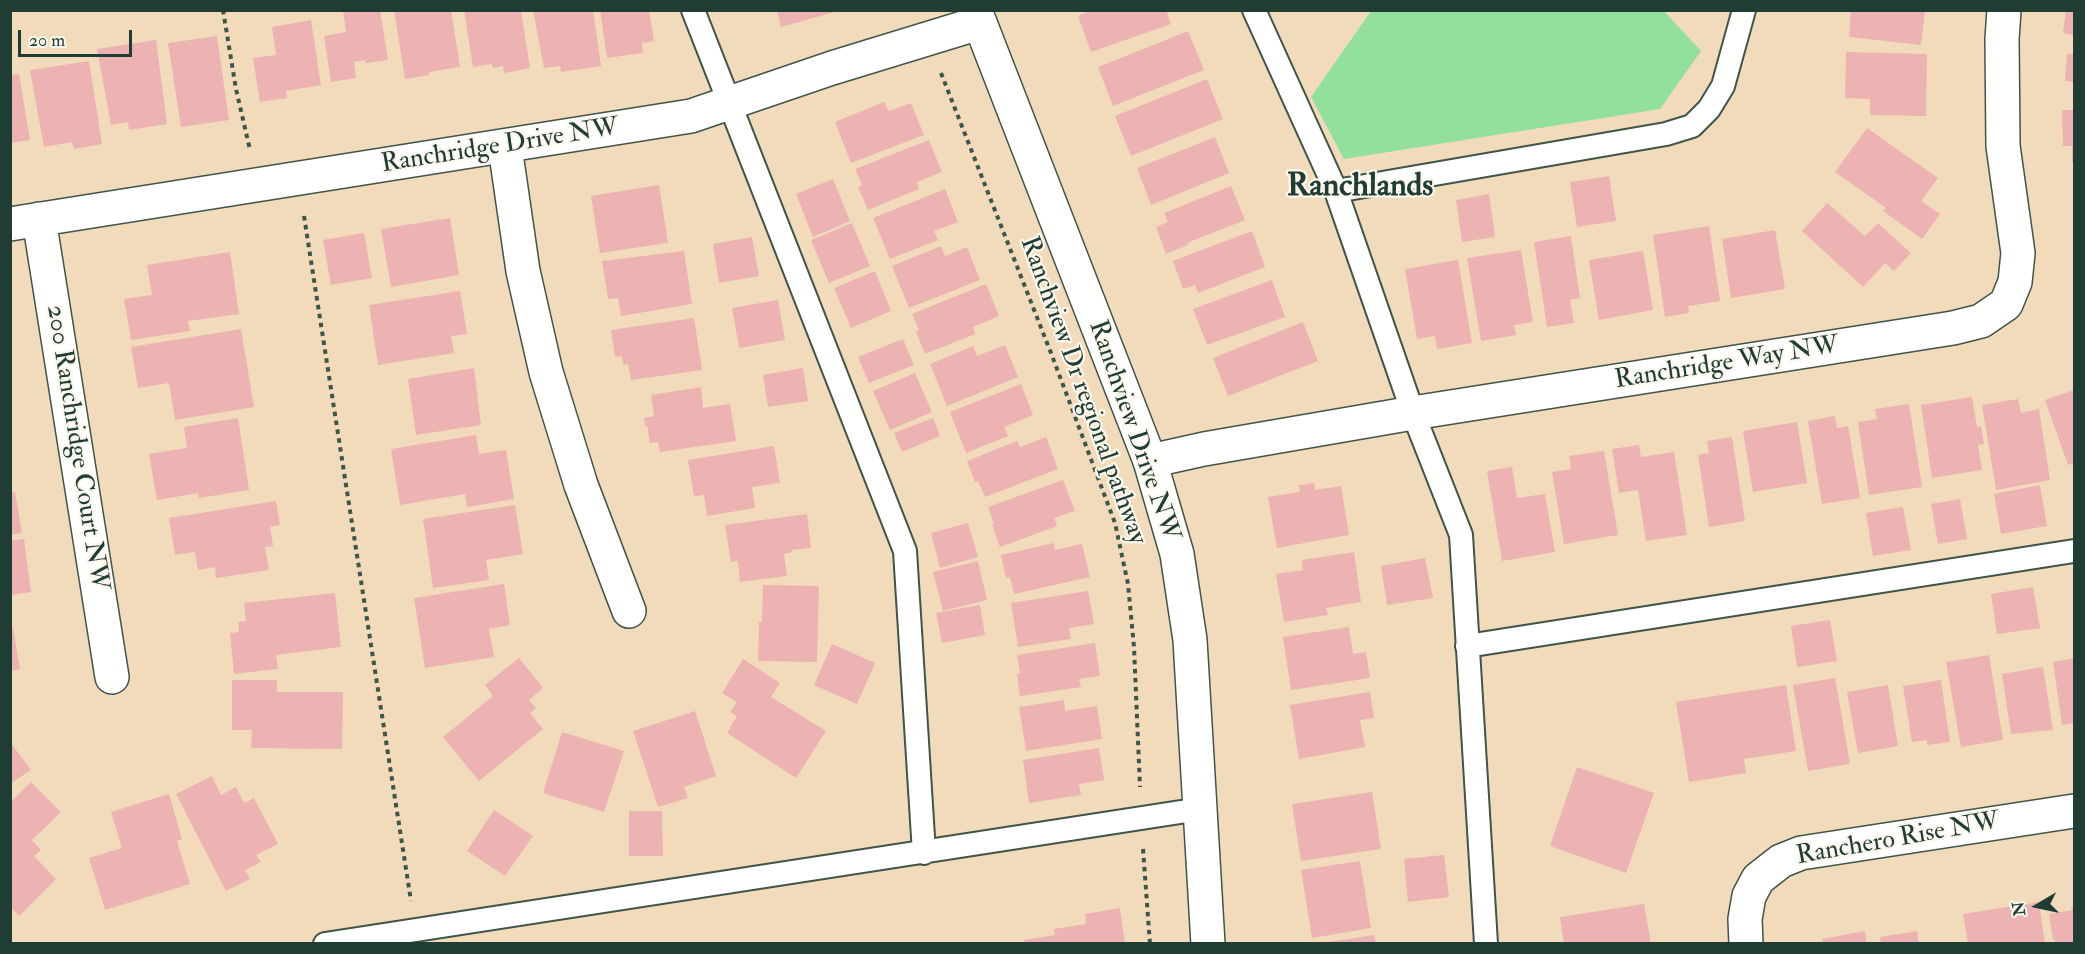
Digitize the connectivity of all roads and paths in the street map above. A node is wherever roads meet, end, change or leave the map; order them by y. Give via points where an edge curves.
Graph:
1 (223, 10) edge
2 (693, 10) edge
3 (1254, 10) edge
4 (1744, 10) edge
5 (2004, 10) edge
6 (977, 17) edge
7 (927, 38) junction
8 (729, 103) junction
9 (505, 147) junction
10 (250, 151) dead end
11 (1336, 191) junction
12 (304, 216) dead end
13 (25, 222) edge
14 (1413, 413) junction
15 (1150, 461) junction
16 (2074, 551) edge
17 (629, 611) dead end
18 (1467, 646) junction
19 (112, 677) dead end
20 (1200, 809) junction
21 (2074, 811) edge
22 (1141, 819) junction
23 (924, 853) junction
24 (416, 929) junction
25 (326, 944) edge
26 (1150, 944) edge
27 (1208, 944) edge
28 (1486, 944) edge
29 (1746, 944) edge

1 - 10 path
2 - 8 lane
3 - 11 lane
4 - 11 lane via 1723,86 1709,110 1692,126 1666,134
5 - 14 street, Ranchridge Way NW via 2002,146 2018,253 2015,282 2006,304 1981,321 1953,328
6 - 7 street, Ranchridge Drive NW
6 - 15 street, Ranchview Drive NW
7 - 8 street, Ranchridge Drive NW
7 - 22 path, Ranchview Dr regional pathway via 1115,523 1128,584 1134,647
8 - 9 street, Ranchridge Drive NW via 691,116
8 - 23 lane via 905,551
9 - 13 street, Ranchridge Drive NW
9 - 17 street via 523,271 546,372 581,485
11 - 14 lane
12 - 24 path
13 - 19 street, 200 Ranchridge Court NW
14 - 15 street, Ranchridge Way NW
14 - 18 lane via 1461,536
15 - 20 street, Ranchview Drive NW via 1177,554 1190,640
16 - 18 lane
18 - 28 lane
20 - 22 lane
20 - 27 street, Ranchview Drive NW
21 - 29 street, Ranchero Rise NW via 1801,852 1781,861 1758,879 1749,896
22 - 23 lane
22 - 26 path, Ranchview Dr regional pathway
23 - 24 lane
24 - 25 lane

